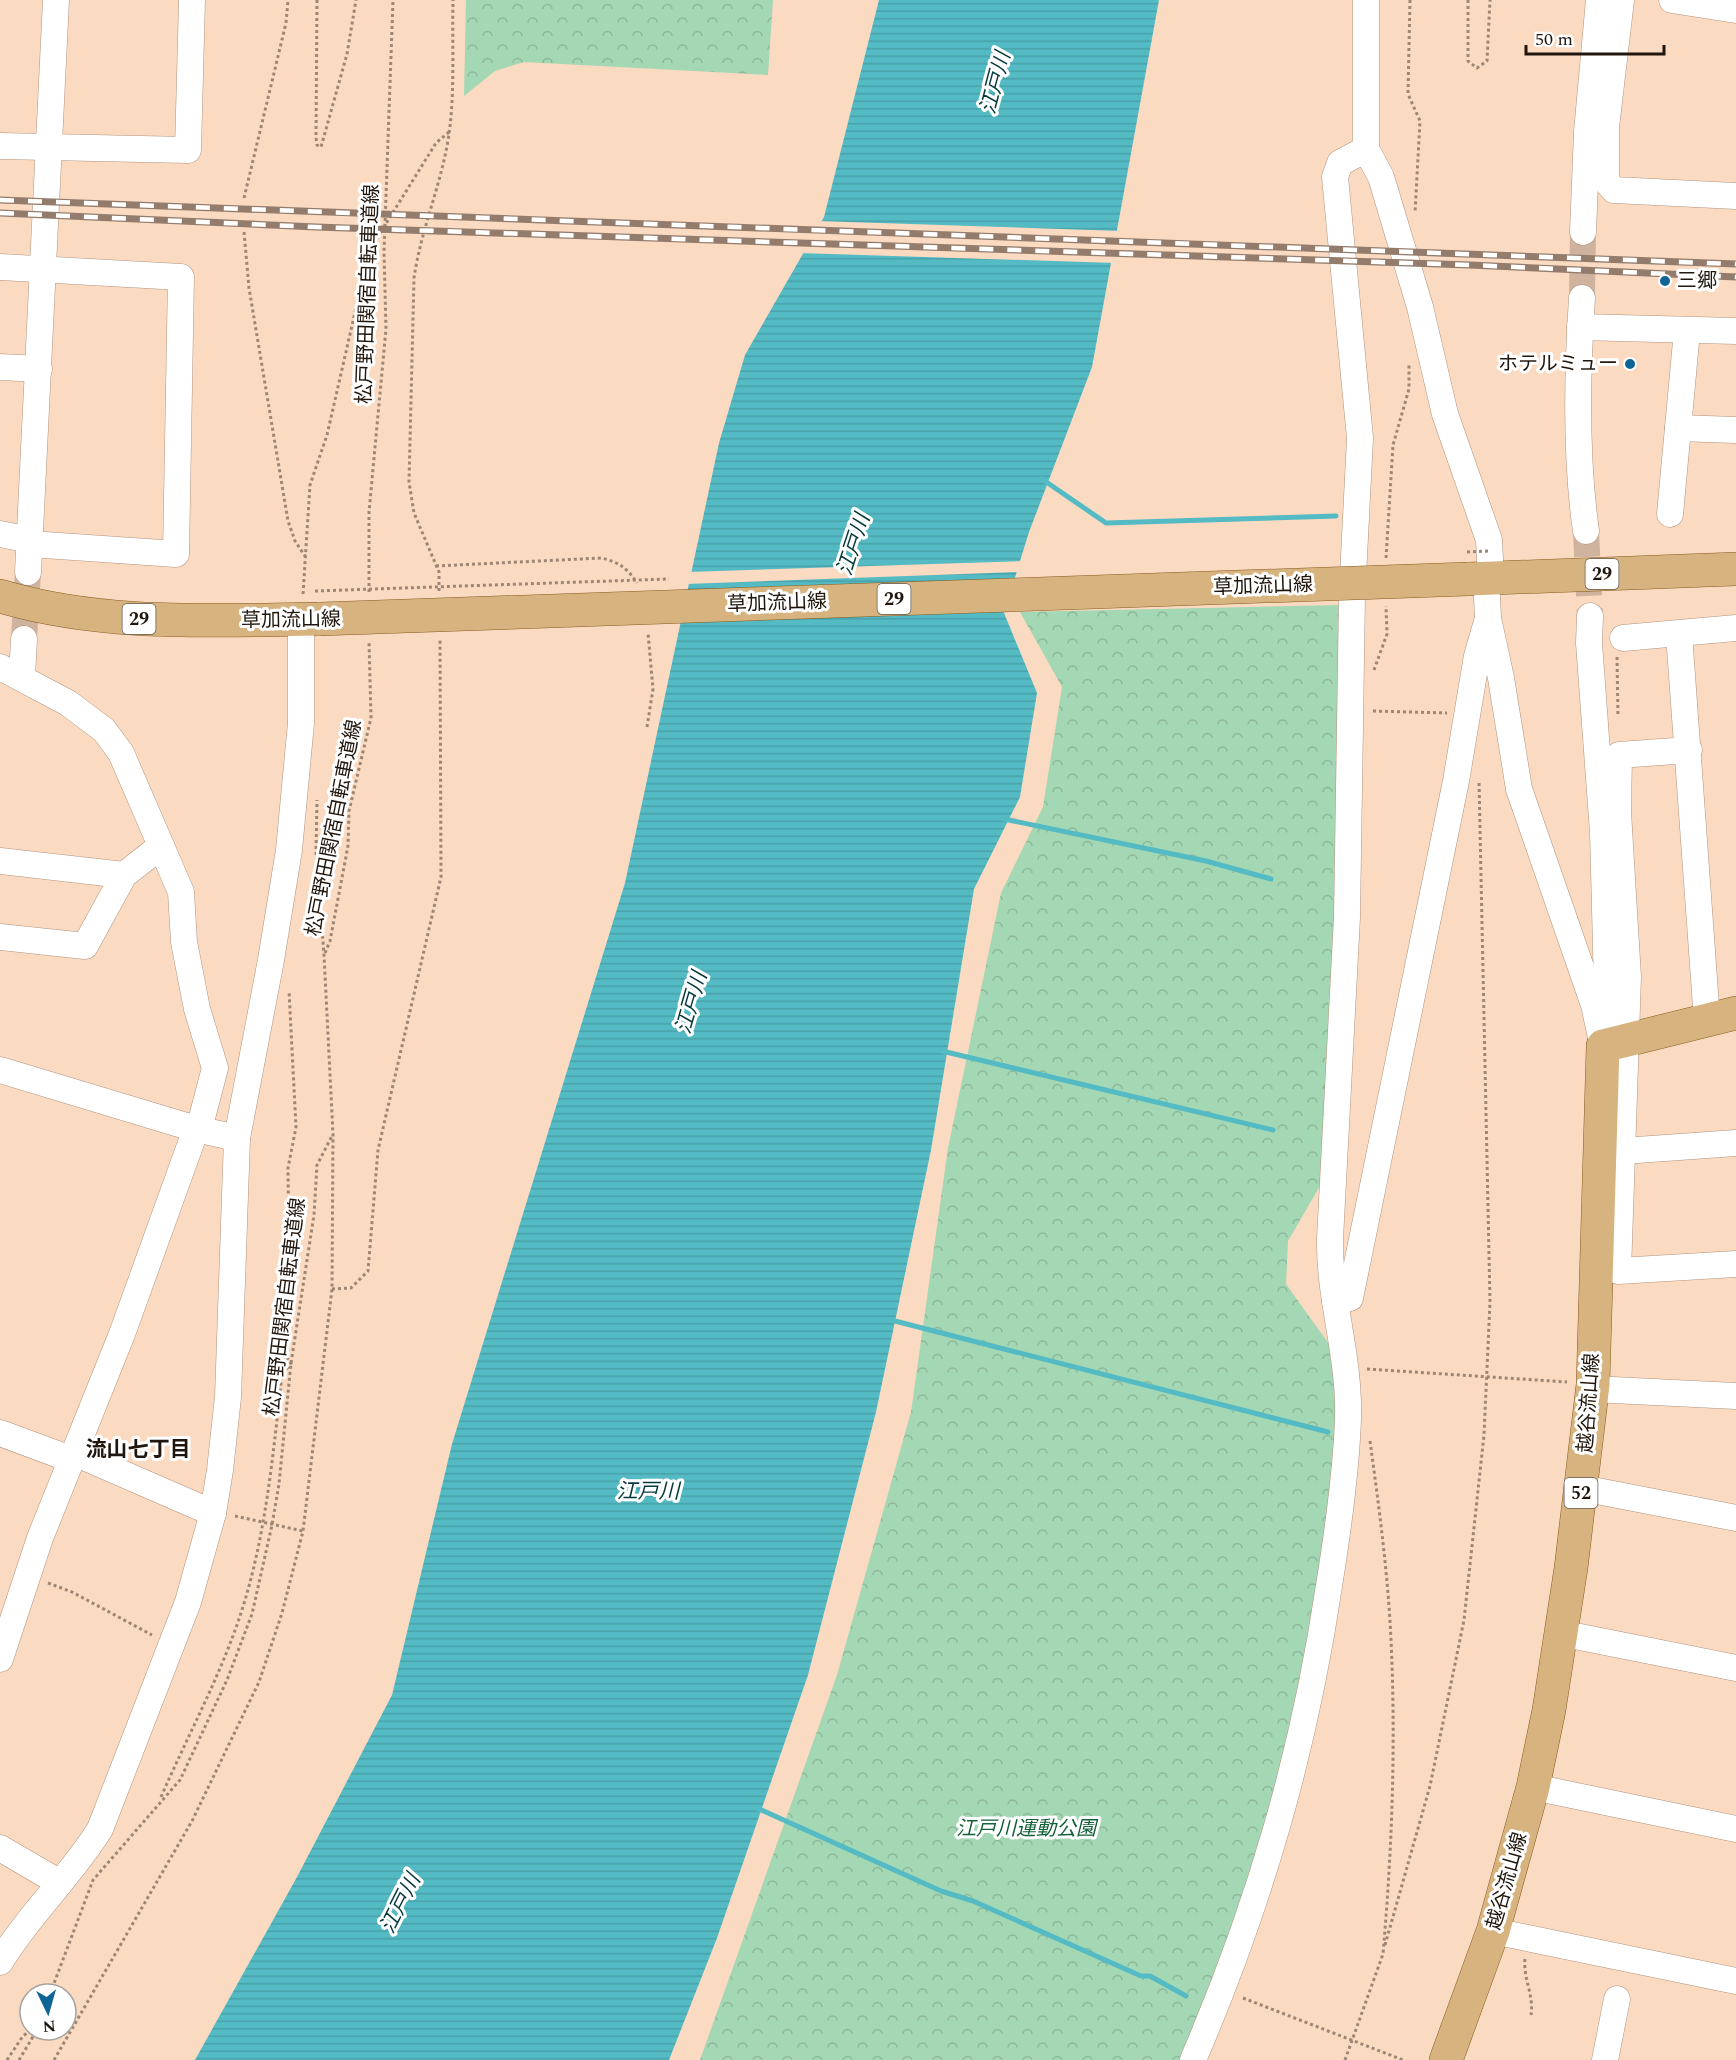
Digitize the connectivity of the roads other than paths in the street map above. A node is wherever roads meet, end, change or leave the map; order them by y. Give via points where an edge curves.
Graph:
1 (56, 0) edge
2 (192, 0) edge
3 (1366, 0) edge
4 (1599, 0) edge
5 (1622, 0) edge
6 (1672, 0) edge
7 (1736, 10) edge
8 (0, 146) edge
9 (48, 147) junction
10 (1366, 149) junction
11 (1736, 196) edge
12 (1583, 232) tunnel mouth
13 (0, 267) edge
14 (44, 269) junction
15 (1582, 298) tunnel mouth
16 (1580, 327) junction
17 (1687, 331) junction
18 (1736, 332) edge
19 (0, 367) edge
20 (39, 369) junction
21 (1678, 428) junction
22 (1736, 430) edge
23 (1670, 514) dead end
24 (1586, 531) tunnel mouth
25 (0, 534) edge
26 (30, 542) junction
27 (1736, 569) edge
28 (28, 572) tunnel mouth
29 (1482, 578) junction
30 (0, 596) edge
31 (1590, 616) tunnel mouth
32 (1488, 618) junction
33 (310, 619) junction
34 (1736, 628) edge
35 (1678, 634) junction
36 (1623, 638) road end
37 (24, 639) tunnel mouth
38 (11, 672) edge
39 (1689, 750) junction
40 (161, 846) junction
41 (0, 861) edge
42 (124, 875) junction
43 (0, 937) edge
44 (1722, 1016) edge
45 (1612, 1044) junction
46 (0, 1070) edge
47 (198, 1129) junction
48 (237, 1138) junction
49 (1736, 1143) edge
50 (1623, 1151) junction
51 (1736, 1264) edge
52 (1335, 1301) junction
53 (1592, 1386) junction
54 (1736, 1396) edge
55 (0, 1432) edge
56 (74, 1456) junction
57 (1582, 1488) junction
58 (222, 1513) junction
59 (1736, 1518) edge
60 (1560, 1633) junction
61 (0, 1659) edge
62 (1736, 1668) edge
63 (1533, 1787) junction
64 (1736, 1828) edge
65 (0, 1848) edge
66 (60, 1883) junction
67 (1493, 1931) junction
68 (0, 1962) edge
69 (1736, 1981) edge
70 (1617, 1999) dead end
71 (1193, 2060) edge
72 (1446, 2060) edge
73 (1605, 2060) edge

1 - 9 street
2 - 9 street via 188,150
3 - 10 street
4 - 12 street
5 - 11 street via 1606,127 1606,181 1614,189
6 - 7 street
8 - 9 street
9 - 14 street
10 - 29 street via 1381,177 1420,307 1445,414 1489,540
10 - 52 street via 1340,163 1335,177 1360,438 1352,596 1347,917 1329,1271
13 - 14 street
14 - 20 street
14 - 26 street via 181,277 176,554
15 - 16 street
16 - 17 street
16 - 24 street via 1582,499
17 - 18 street
17 - 21 street
19 - 20 street
20 - 26 street
21 - 22 street
21 - 23 street
25 - 26 street
26 - 28 street
27 - 29 main road, 草加流山線 / 29
29 - 32 street
29 - 33 main road, 草加流山線 / 29, bridge
30 - 33 main road, 草加流山線 / 29 via 135,619
31 - 45 street
32 - 45 street via 1502,678 1519,789 1594,1005
32 - 52 street via 1477,656 1456,782 1350,1298
33 - 48 street via 289,850
34 - 35 street
35 - 36 street
35 - 39 street
37 - 38 street
38 - 40 street via 68,703 104,729 121,753
39 - 44 street
39 - 45 street via 1618,755 1628,977
40 - 42 street
40 - 47 street via 181,892 184,942 197,1009 215,1068
41 - 42 street
42 - 43 street via 85,946
44 - 45 main road
45 - 50 street
45 - 53 main road, 越谷流山線 / 52
46 - 47 street
47 - 48 street
47 - 56 street
48 - 58 street
49 - 50 street
50 - 51 street via 1618,1271
52 - 71 street via 1346,1368 1348,1419 1342,1492 1311,1693 1273,1848 1223,1990
53 - 54 street
53 - 57 main road, 越谷流山線 / 52
55 - 56 street
56 - 58 street
56 - 61 street via 27,1575
57 - 59 street
57 - 60 main road, 越谷流山線 / 52
58 - 66 street via 100,1829 83,1857
60 - 62 street
60 - 63 main road, 越谷流山線 / 52
63 - 64 street
63 - 67 main road, 越谷流山線 / 52
65 - 66 street
66 - 68 street
67 - 69 street
67 - 72 main road, 越谷流山線 / 52
70 - 73 street

